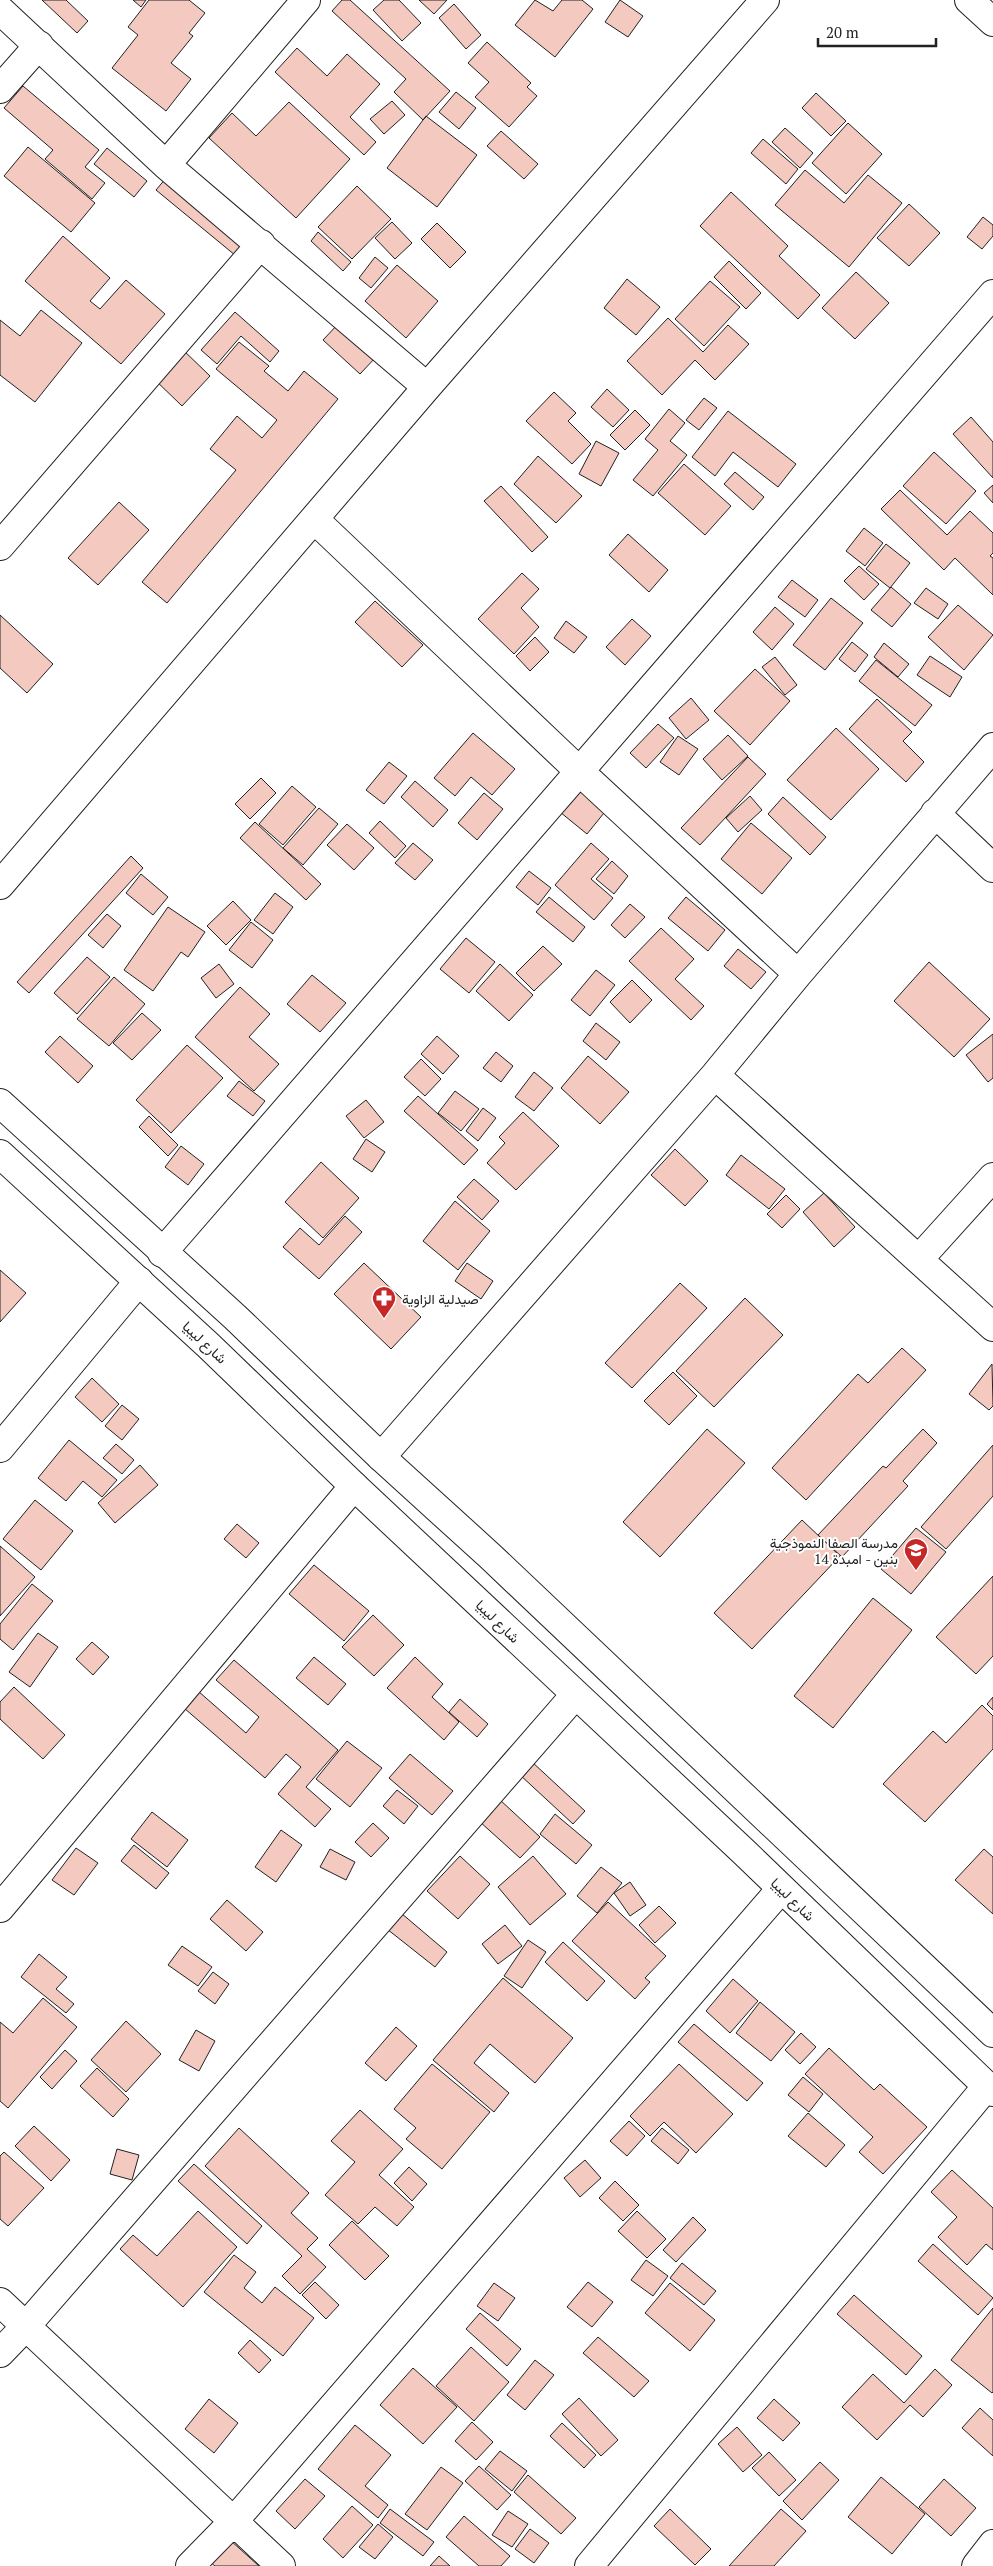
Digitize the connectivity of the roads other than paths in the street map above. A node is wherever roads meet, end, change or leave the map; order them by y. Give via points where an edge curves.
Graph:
1 (306, 0) edge
2 (765, 0) edge
3 (969, 0) edge
4 (0, 10) edge
5 (993, 22) edge
6 (39, 45) junction
7 (0, 89) edge
8 (166, 165) junction
9 (261, 244) junction
10 (993, 294) edge
11 (427, 387) junction
12 (314, 519) junction
13 (0, 546) edge
14 (993, 747) edge
15 (578, 771) junction
16 (935, 813) junction
17 (993, 868) edge
18 (0, 885) edge
19 (798, 974) junction
20 (715, 1075) junction
21 (0, 1103) edge
22 (0, 1154) edge
23 (993, 1177) edge
24 (162, 1253) junction
25 (919, 1259) junction
26 (139, 1281) junction
27 (235, 1317) junction
28 (993, 1327) edge
29 (209, 1346) junction
30 (0, 1448) edge
31 (381, 1457) junction
32 (354, 1486) junction
33 (575, 1695) junction
34 (771, 1820) junction
35 (745, 1852) junction
36 (781, 1889) junction
37 (0, 1908) edge
38 (993, 2033) edge
39 (990, 2089) edge
40 (0, 2302) edge
41 (26, 2326) junction
42 (0, 2354) edge
43 (234, 2522) junction
44 (993, 2544) edge
45 (190, 2566) edge
46 (281, 2566) edge
47 (589, 2566) edge
48 (976, 2566) edge

1 - 8 street
2 - 11 street
3 - 5 street
4 - 6 street
6 - 7 street
6 - 8 street
8 - 9 street
9 - 11 street
9 - 13 street
10 - 15 street
11 - 12 street
12 - 15 street
12 - 18 street
14 - 16 street
15 - 19 street
15 - 24 street
16 - 17 street
16 - 19 street
19 - 20 street
20 - 25 street
20 - 31 street
21 - 24 street
22 - 26 street, شارع ليبيا
23 - 25 street
24 - 27 street
25 - 28 street
26 - 29 street, شارع ليبيا
26 - 30 street
27 - 29 street
27 - 31 street
29 - 32 street, شارع ليبيا
31 - 34 street
32 - 33 street, شارع ليبيا
32 - 37 street
33 - 35 street, شارع ليبيا
33 - 41 street
34 - 35 street
34 - 38 street
35 - 36 street, شارع ليبيا
36 - 39 street, شارع ليبيا
36 - 43 street
39 - 47 street
40 - 41 street
41 - 42 street
41 - 43 street
43 - 45 street
43 - 46 street
44 - 48 street

